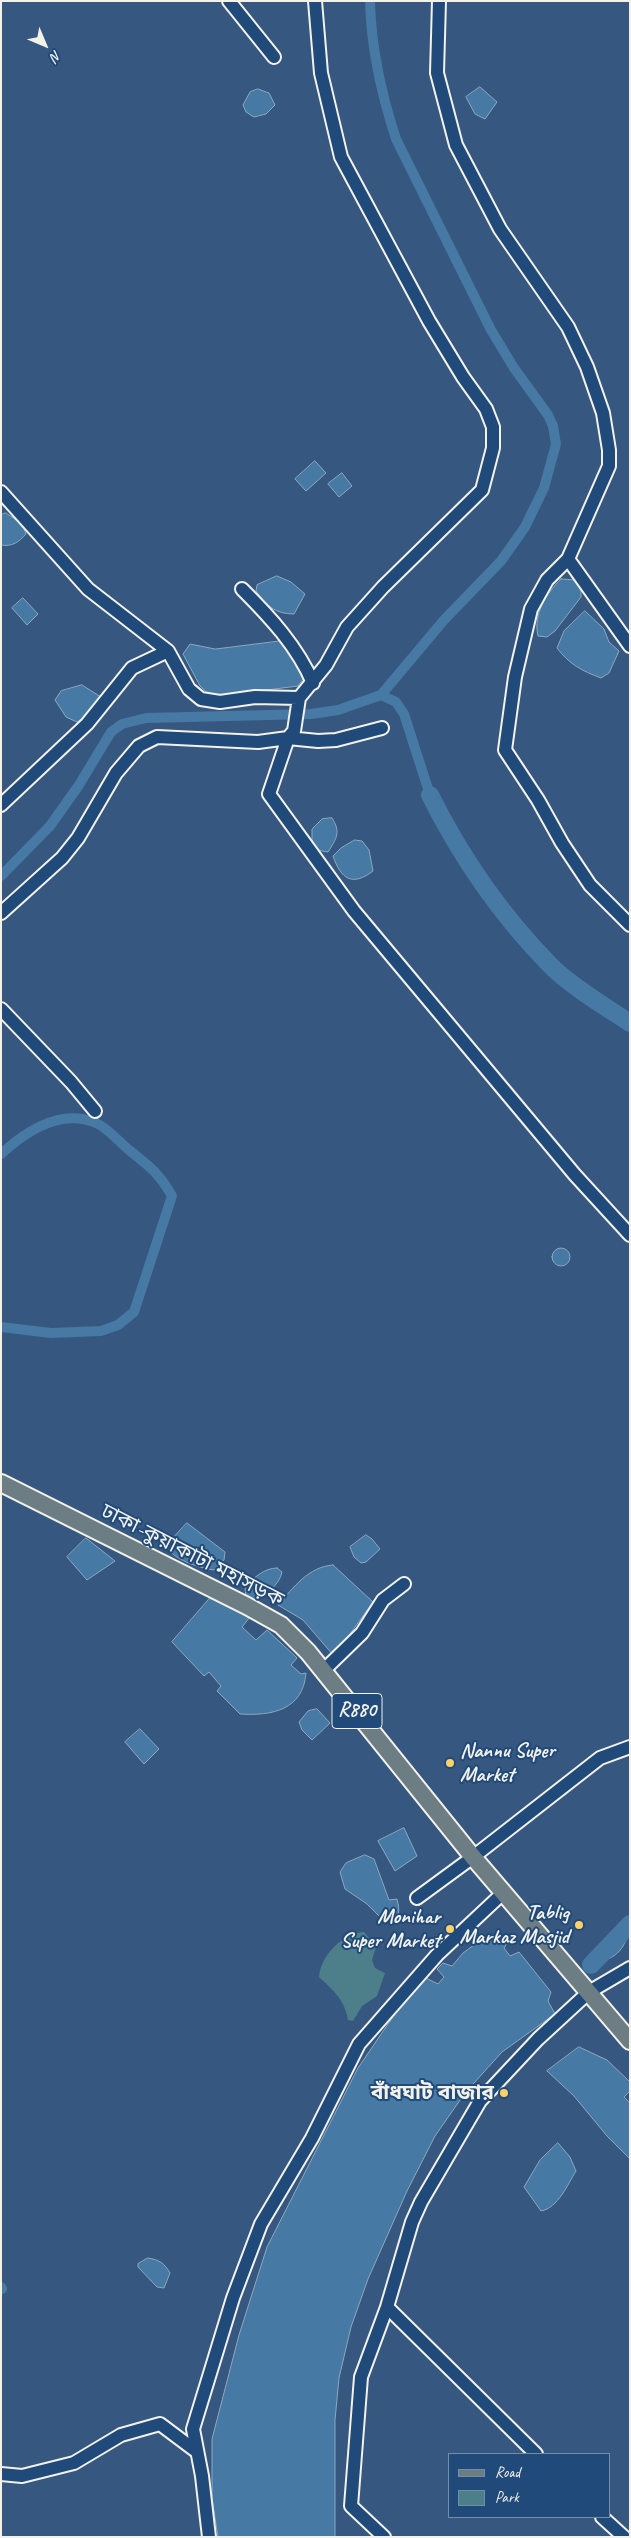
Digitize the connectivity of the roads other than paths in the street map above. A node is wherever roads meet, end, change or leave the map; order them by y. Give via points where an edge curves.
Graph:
1 (229, 1) edge
2 (315, 1) edge
3 (440, 1) edge
4 (274, 57) dead end
5 (1, 492) edge
6 (568, 560) junction
7 (242, 589) dead end
8 (630, 646) edge
9 (168, 651) junction
10 (313, 683) junction
11 (299, 698) junction
12 (382, 728) dead end
13 (291, 734) junction
14 (1, 805) edge
15 (1, 913) edge
16 (630, 925) edge
17 (1, 1008) edge
18 (95, 1111) dead end
19 (630, 1235) edge
20 (1, 1484) edge
21 (404, 1584) dead end
22 (324, 1670) junction
23 (630, 1747) edge
24 (473, 1858) junction
25 (503, 1892) junction
26 (417, 1898) dead end
27 (630, 1968) edge
28 (589, 1992) junction
29 (630, 2041) edge
30 (387, 2307) junction
31 (196, 2452) junction
32 (535, 2453) edge
33 (1, 2474) edge
34 (603, 2518) edge
35 (209, 2537) edge
36 (384, 2537) edge
37 (624, 2537) edge

1 - 4 street
2 - 10 street via 321,73 341,157 443,345 486,409 494,440 482,490 353,621
3 - 6 street via 437,73 456,145 500,229 568,327 587,367 603,413 609,466
5 - 9 street via 88,589
6 - 8 street
6 - 16 street via 547,580 531,609 515,677 505,750 590,885
7 - 10 street via 285,635
9 - 11 street via 189,689 201,699 220,702 255,697
9 - 14 street via 132,668 87,724
10 - 11 street
11 - 13 street
12 - 13 street via 336,740
13 - 15 street via 258,742 157,737 139,746 116,772 78,838 62,858
13 - 19 street via 269,794 354,911 569,1168
17 - 18 street
20 - 22 main road, ঢাকা-কুয়াকাটা মহাসড়ক / R880 via 265,1615 296,1639
21 - 22 street via 383,1600 362,1633
22 - 24 main road, ঢাকা-কুয়াকাটা মহাসড়ক / R880
23 - 24 street via 600,1758
24 - 25 main road, ঢাকা-কুয়াকাটা মহাসড়ক / R880
24 - 26 street
25 - 28 main road, ঢাকা-কুয়াকাটা মহাসড়ক / R880
25 - 31 street via 437,1955 359,2044 350,2060 317,2130 262,2224 233,2298 193,2430
27 - 28 street
28 - 29 main road, ঢাকা-কুয়াকাটা মহাসড়ক / R880
28 - 30 street via 538,2039 480,2101 421,2202
30 - 32 street
30 - 36 street via 361,2377 351,2506
31 - 33 street via 160,2424 121,2435 74,2463 22,2476
31 - 35 street
34 - 37 street

